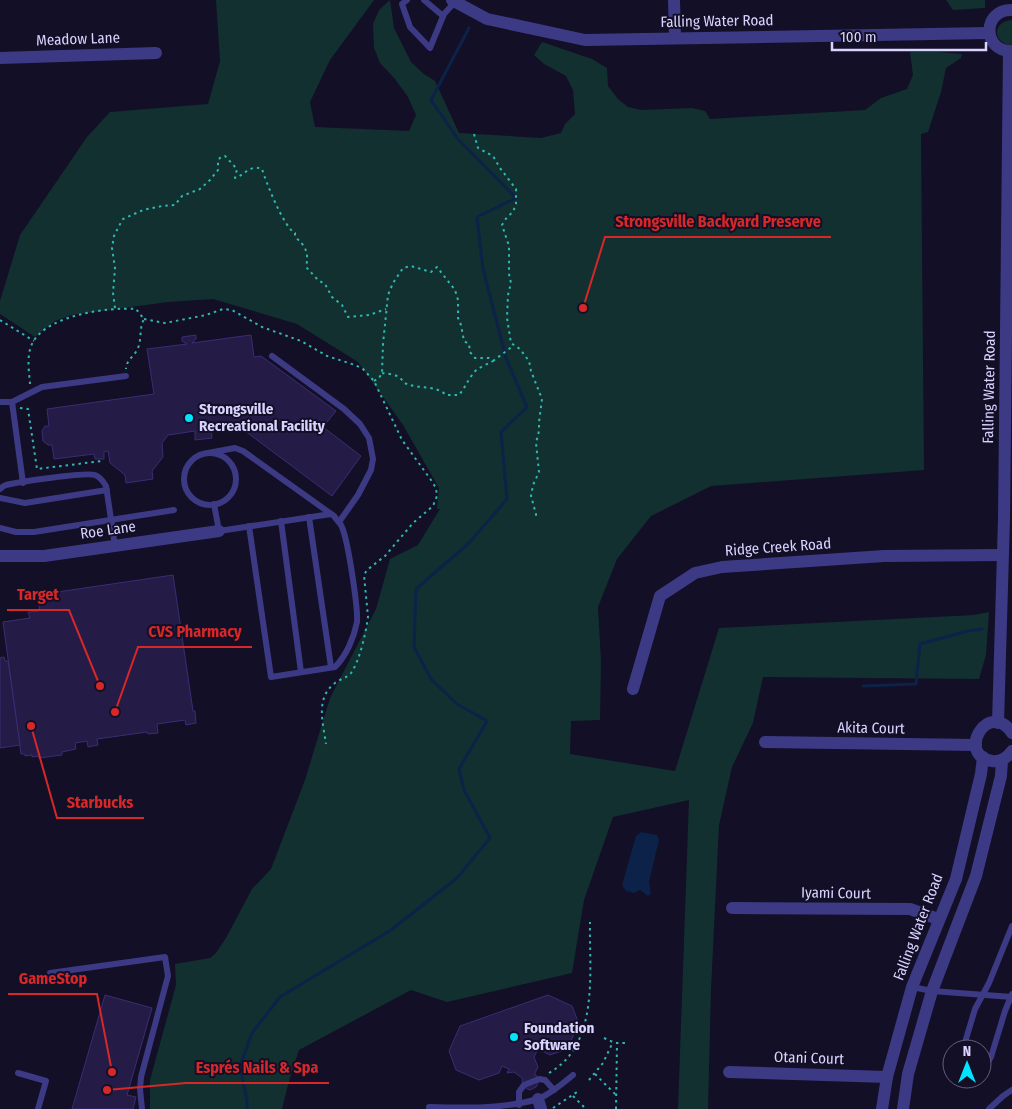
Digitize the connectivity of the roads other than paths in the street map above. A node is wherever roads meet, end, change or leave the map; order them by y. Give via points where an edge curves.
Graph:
1 (407, 0) edge
2 (424, 0) edge
3 (674, 0) edge
4 (453, 1) edge
5 (1010, 7) edge
6 (443, 16) junction
7 (989, 33) junction
8 (675, 38) junction
9 (1011, 51) edge
10 (156, 53) dead end
11 (0, 58) edge
12 (1010, 224) edge
13 (272, 356) dead end
14 (126, 376) road end
15 (1009, 401) edge
16 (0, 402) edge
17 (12, 402) junction
18 (208, 453) junction
19 (1008, 469) edge
20 (23, 483) junction
21 (0, 489) edge
22 (107, 490) junction
23 (0, 498) edge
24 (214, 504) junction
25 (174, 510) dead end
26 (331, 514) junction
27 (309, 517) junction
28 (1008, 518) edge
29 (112, 519) junction
30 (281, 521) junction
31 (338, 522) junction
32 (249, 526) junction
33 (0, 528) edge
34 (219, 531) junction
35 (116, 546) junction
36 (1002, 555) junction
37 (0, 556) edge
38 (331, 667) junction
39 (301, 672) junction
40 (633, 689) dead end
41 (998, 722) junction
42 (1012, 733) edge
43 (765, 742) dead end
44 (976, 746) junction
45 (1012, 751) edge
46 (983, 757) junction
47 (1002, 760) junction
48 (732, 908) dead end
49 (938, 919) junction
50 (1012, 926) edge
51 (50, 973) dead end
52 (912, 987) junction
53 (932, 991) junction
54 (982, 994) junction
55 (1011, 996) edge
56 (966, 1039) edge
57 (992, 1054) edge
58 (729, 1072) dead end
59 (18, 1073) dead end
60 (573, 1075) dead end
61 (887, 1077) junction
62 (554, 1090) junction
63 (1012, 1090) edge
64 (540, 1104) edge
65 (519, 1105) junction
66 (429, 1106) dead end
67 (38, 1109) edge
68 (142, 1109) edge
69 (882, 1109) edge
70 (902, 1109) edge
71 (989, 1109) edge

1 - 6 lane via 402,4 410,27 430,48
2 - 6 lane
3 - 8 street
4 - 6 lane
4 - 8 street, Falling Water Road via 487,19 585,40
5 - 7 street via 994,18
7 - 8 street, Falling Water Road
7 - 9 street via 996,46
9 - 12 street, Falling Water Road
10 - 11 street, Meadow Lane
12 - 15 street, Falling Water Road
13 - 31 lane via 344,409 369,438 373,459 371,470
14 - 17 lane via 42,387
15 - 19 street, Falling Water Road
16 - 17 lane
17 - 20 lane
18 - 24 lane via 220,454 229,462 236,478 230,495
18 - 24 lane via 189,462 184,482 194,500
18 - 26 lane via 235,448 243,451
19 - 28 street, Falling Water Road
20 - 21 lane
20 - 22 lane via 85,474 102,479
22 - 23 lane via 25,502
22 - 29 lane
24 - 34 lane
25 - 29 lane
26 - 27 lane
26 - 31 lane
27 - 30 lane
27 - 38 lane
28 - 36 street, Falling Water Road
29 - 33 lane via 34,532
29 - 35 lane
30 - 32 lane
30 - 39 lane
31 - 38 lane via 346,539 357,620 342,659
32 - 34 lane
32 - 39 lane via 271,677
34 - 35 street, Roe Lane
35 - 37 street, Roe Lane via 44,556
36 - 40 street, Ridge Creek Road via 884,556 722,567 695,573 660,596
36 - 41 street, Falling Water Road
38 - 39 lane
41 - 42 street
41 - 44 street via 980,729
43 - 44 street, Akita Court
44 - 46 street
45 - 47 street
46 - 47 street
46 - 49 street, Falling Water Road via 982,774 956,879
47 - 53 street via 1001,776 976,876
48 - 49 street, Iyami Court via 910,910
49 - 52 street, Falling Water Road
50 - 54 lane
51 - 68 lane via 165,958 168,976 141,1077
52 - 53 lane
52 - 61 street, Falling Water Road
53 - 54 lane
53 - 70 street via 908,1074
54 - 55 lane
54 - 56 lane
55 - 57 lane
58 - 61 street, Otani Court
59 - 67 lane via 46,1081
60 - 62 lane
61 - 69 street, Falling Water Road
62 - 64 lane
62 - 65 lane via 545,1080 524,1085 519,1092
63 - 71 lane
64 - 65 lane
65 - 66 lane via 492,1108

